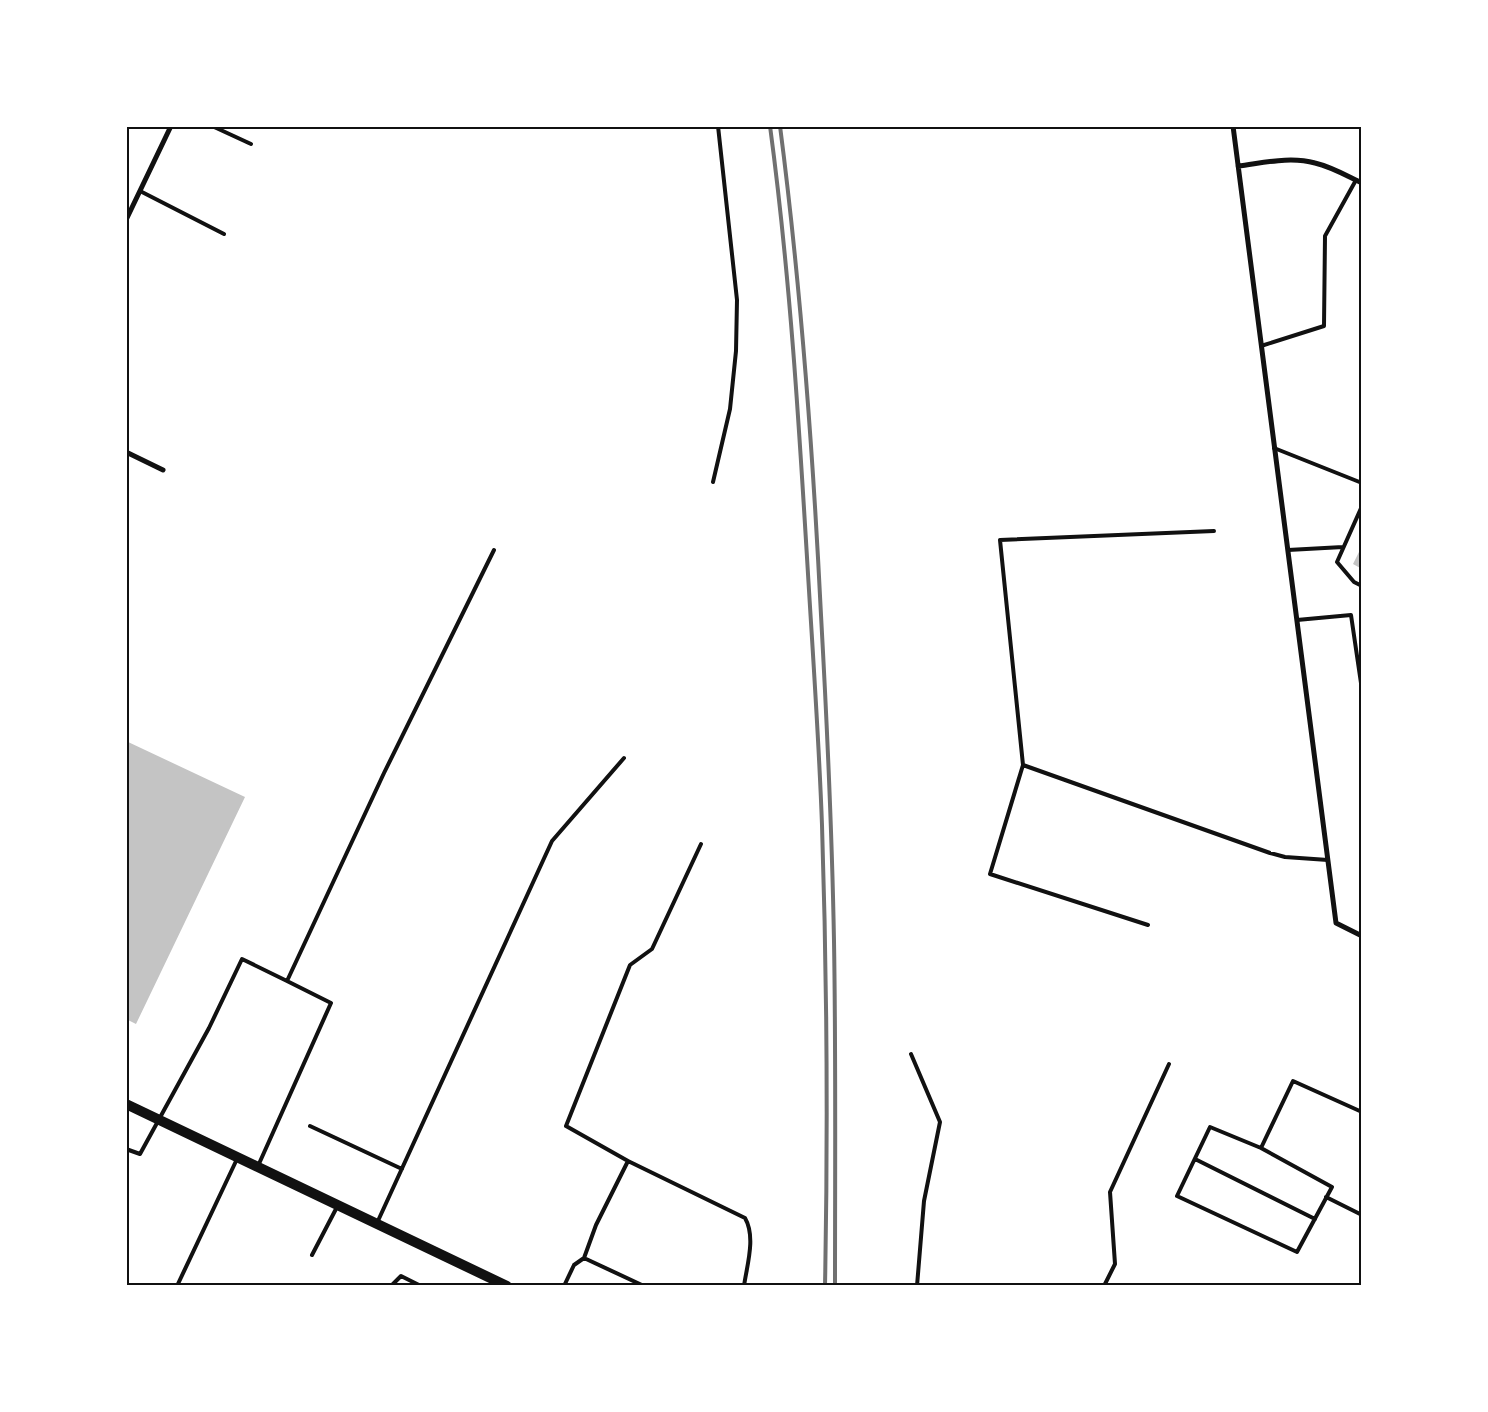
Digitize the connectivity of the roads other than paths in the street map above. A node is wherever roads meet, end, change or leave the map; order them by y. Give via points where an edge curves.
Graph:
1 (170, 126) edge
2 (212, 126) edge
3 (718, 126) edge
4 (1232, 126) edge
5 (251, 144) dead end
6 (1238, 166) junction
7 (1356, 180) junction
8 (1362, 183) edge
9 (140, 191) junction
10 (126, 220) edge
11 (224, 234) dead end
12 (1261, 346) junction
13 (1274, 448) junction
14 (126, 452) edge
15 (163, 470) dead end
16 (713, 482) dead end
17 (1362, 483) edge
18 (1362, 506) edge
19 (1214, 531) dead end
20 (1344, 547) junction
21 (494, 550) dead end
22 (1288, 550) junction
23 (1362, 586) edge
24 (1297, 620) junction
25 (1362, 690) edge
26 (624, 758) dead end
27 (1023, 766) junction
28 (701, 844) dead end
29 (1328, 860) junction
30 (1148, 925) dead end
31 (1362, 936) edge
32 (287, 981) junction
33 (911, 1054) dead end
34 (1168, 1064) dead end
35 (126, 1104) edge
36 (1362, 1112) edge
37 (158, 1119) junction
38 (310, 1126) dead end
39 (1261, 1148) junction
40 (126, 1149) edge
41 (238, 1157) junction
42 (1195, 1159) junction
43 (628, 1161) junction
44 (258, 1166) junction
45 (402, 1169) junction
46 (1326, 1197) junction
47 (338, 1205) junction
48 (1362, 1215) edge
49 (1315, 1219) junction
50 (377, 1223) junction
51 (312, 1255) dead end
52 (584, 1258) junction
53 (177, 1286) edge
54 (392, 1286) edge
55 (421, 1286) edge
56 (508, 1286) edge
57 (564, 1286) edge
58 (644, 1286) edge
59 (744, 1286) edge
60 (917, 1286) edge
61 (1104, 1286) edge

1 - 9 street
2 - 5 lane
3 - 16 lane via 737,300 730,409
4 - 6 street
6 - 7 street via 1301,160
6 - 12 street
7 - 8 street
7 - 12 lane via 1325,236 1324,326
9 - 10 street
9 - 11 lane
12 - 13 street
13 - 17 lane
13 - 22 street
14 - 15 street
18 - 20 lane
19 - 27 lane via 1000,540
20 - 22 lane
20 - 23 lane via 1337,562 1354,582
21 - 32 lane via 384,773
22 - 24 street
24 - 25 lane via 1351,615
24 - 29 street
26 - 45 lane via 552,841
27 - 29 lane via 1270,853
27 - 30 lane via 990,874
28 - 43 lane via 652,949 630,965 566,1126
29 - 31 street via 1336,923
32 - 37 lane via 242,959 209,1028
32 - 44 lane via 331,1004
33 - 60 lane via 940,1122 924,1201
34 - 61 lane via 1110,1192 1115,1264
35 - 37 main road
36 - 39 lane via 1294,1081
37 - 40 lane via 140,1154
37 - 41 main road
38 - 45 lane
39 - 42 lane via 1210,1127
39 - 46 lane via 1332,1187
41 - 44 main road
41 - 53 lane
42 - 49 lane
42 - 49 lane via 1177,1196 1297,1252
43 - 52 lane via 596,1225
43 - 59 lane via 744,1218 750,1237
44 - 47 main road
45 - 50 lane
46 - 48 lane
46 - 49 lane
47 - 50 main road
47 - 51 lane
50 - 56 main road
52 - 57 lane via 574,1265
52 - 58 lane
54 - 55 lane via 401,1276

